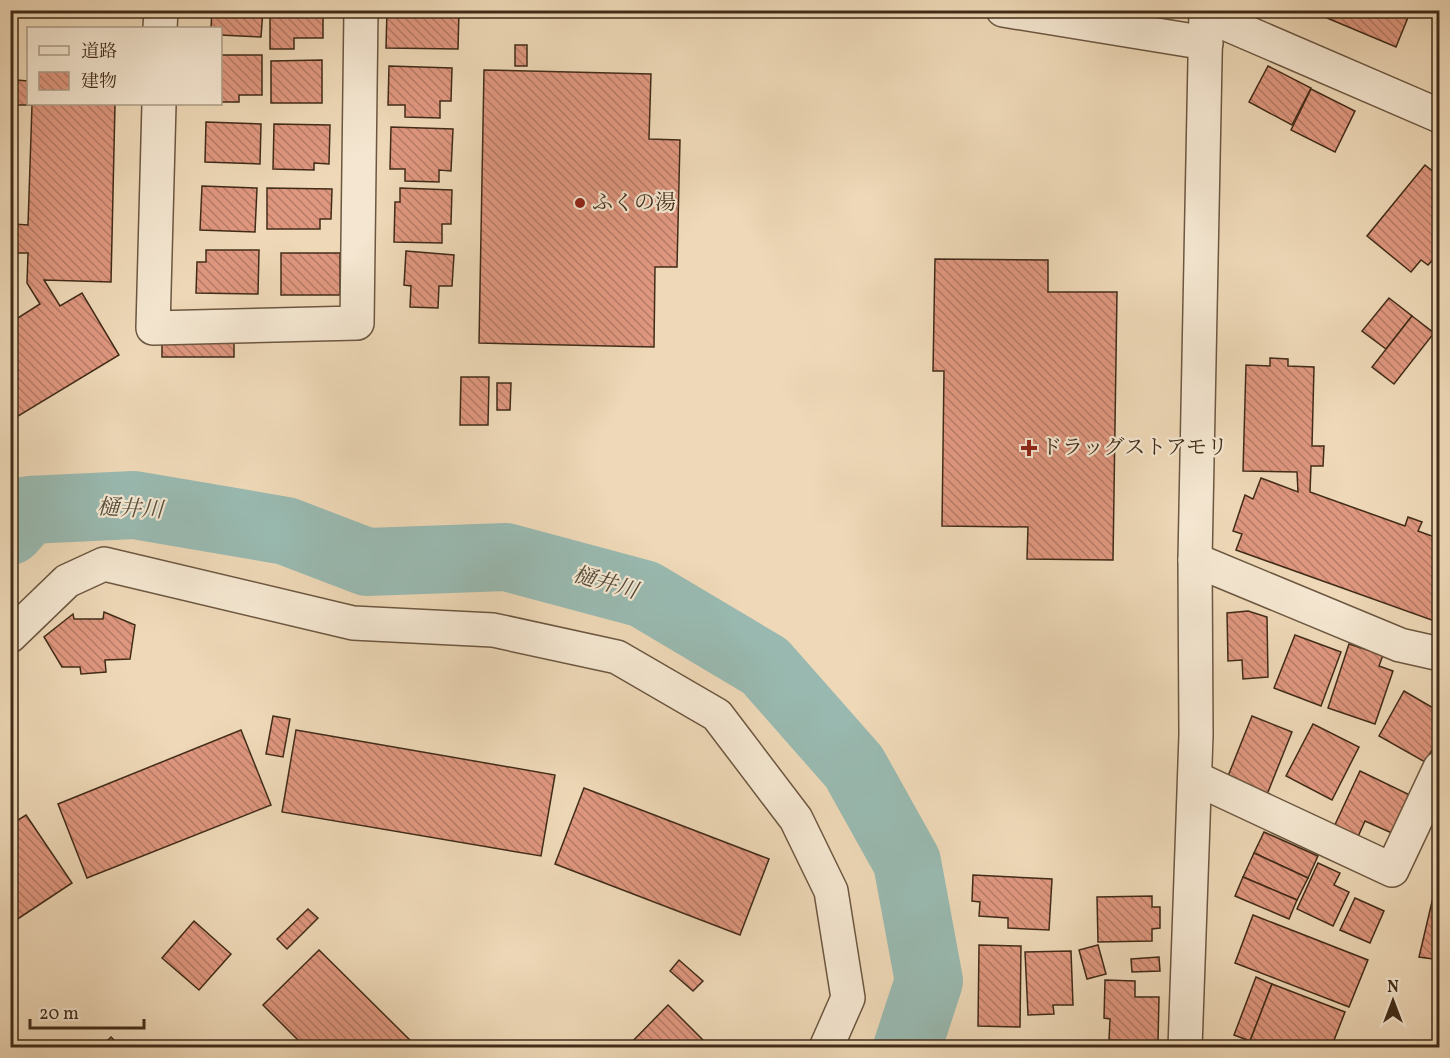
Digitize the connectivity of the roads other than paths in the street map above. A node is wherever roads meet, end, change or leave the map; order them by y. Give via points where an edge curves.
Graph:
1 (161, 10) edge
2 (361, 10) edge
3 (1003, 10) edge
4 (1206, 23) edge
5 (160, 27) edge
6 (159, 105) edge
7 (1440, 116) edge
8 (1195, 560) junction
9 (10, 636) edge
10 (1440, 654) edge
11 (1440, 768) edge
12 (1195, 778) junction
13 (826, 1047) edge
14 (1185, 1047) edge

1 - 5 street
2 - 6 street via 357,323 153,328
3 - 4 street
4 - 7 street
4 - 8 street
8 - 10 street via 1401,645
8 - 12 street
9 - 13 street via 67,581 104,564 353,623 493,630 617,657 717,715 796,819 831,891 848,998
11 - 12 street via 1392,870
12 - 14 street

